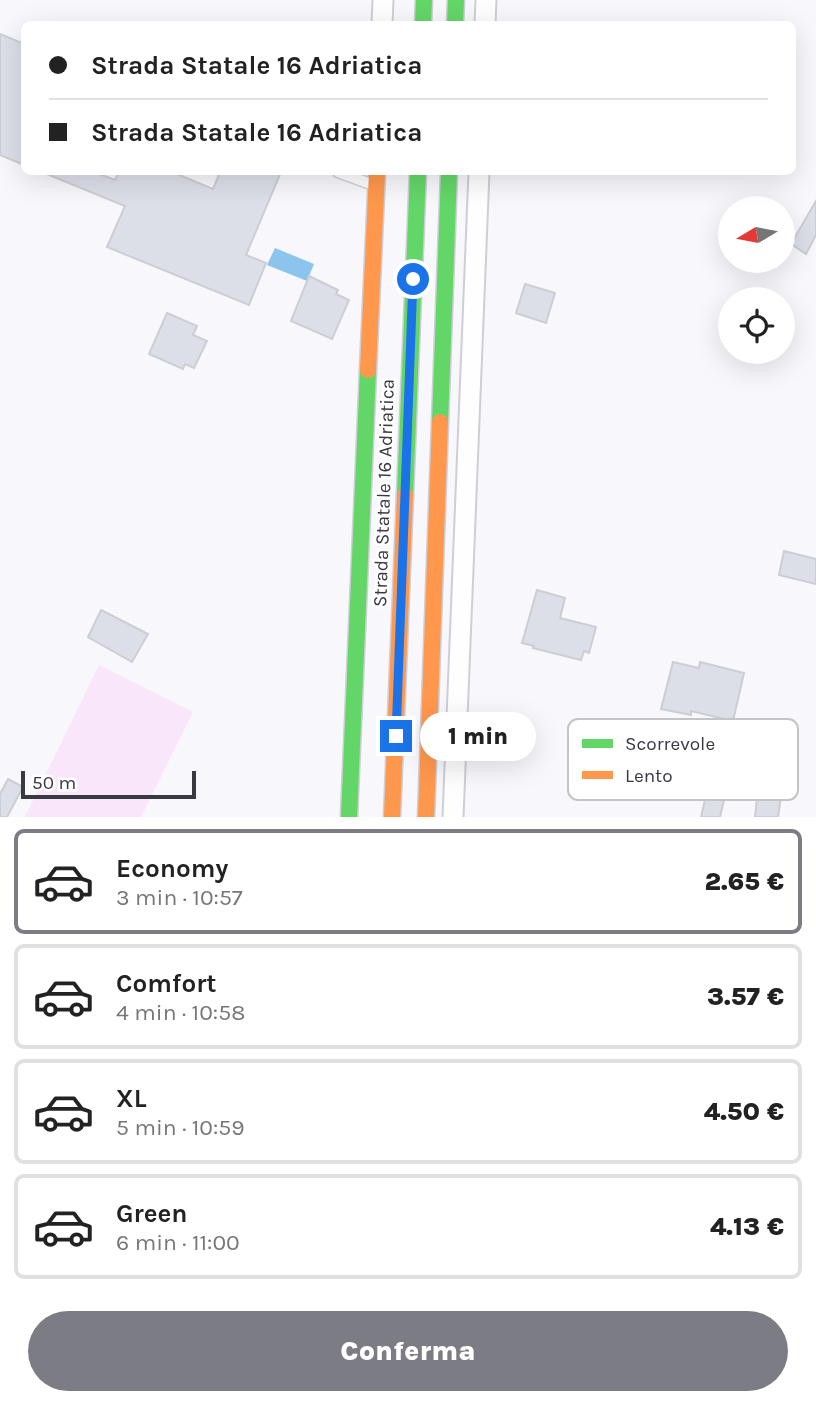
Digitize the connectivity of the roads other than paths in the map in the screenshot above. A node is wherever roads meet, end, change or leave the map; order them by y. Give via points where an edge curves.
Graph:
1 (383, 0) edge
2 (424, 0) edge
3 (456, 0) edge
4 (486, 0) edge
5 (382, 21) edge
6 (423, 21) edge
7 (455, 21) edge
8 (485, 21) edge
9 (355, 175) edge
10 (418, 175) edge
11 (449, 175) edge
12 (479, 175) edge
13 (377, 179) edge
14 (349, 817) edge
15 (392, 817) edge
16 (426, 817) edge
17 (453, 817) edge

1 - 5 street
2 - 6 main road
3 - 7 main road
4 - 8 street
9 - 13 lane
10 - 15 main road, Strada Statale 16 Adriatica
11 - 16 main road
12 - 17 street
13 - 14 main road

